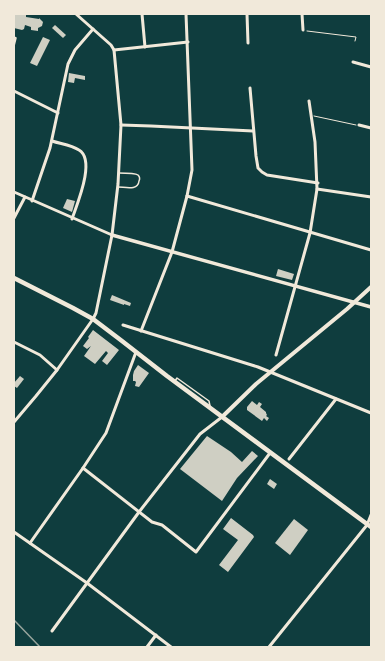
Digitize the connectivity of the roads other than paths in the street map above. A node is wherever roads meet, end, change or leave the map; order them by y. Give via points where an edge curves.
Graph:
1 (76, 14) edge
2 (142, 14) edge
3 (186, 14) edge
4 (247, 14) edge
5 (302, 14) edge
6 (93, 29) junction
7 (303, 30) road end
8 (14, 37) edge
9 (188, 42) junction
10 (248, 43) dead end
11 (14, 46) edge
12 (145, 47) junction
13 (114, 50) junction
14 (353, 62) dead end
15 (371, 67) edge
16 (250, 88) dead end
17 (14, 91) edge
18 (309, 101) dead end
19 (58, 113) junction
20 (121, 125) junction
21 (359, 125) road end
22 (191, 128) junction
23 (371, 128) edge
24 (253, 131) junction
25 (52, 141) junction
26 (119, 173) junction
27 (318, 183) junction
28 (118, 187) junction
29 (317, 189) junction
30 (14, 192) edge
31 (187, 196) junction
32 (25, 197) junction
33 (371, 197) edge
34 (32, 201) junction
35 (14, 218) edge
36 (72, 219) junction
37 (310, 232) junction
38 (112, 235) junction
39 (371, 250) edge
40 (172, 252) junction
41 (14, 278) edge
42 (296, 286) junction
43 (371, 287) edge
44 (355, 302) junction
45 (371, 307) edge
46 (93, 319) junction
47 (123, 325) dead end
48 (141, 331) junction
49 (14, 342) edge
50 (136, 352) junction
51 (276, 355) dead end
52 (57, 370) junction
53 (269, 372) junction
54 (336, 398) junction
55 (371, 413) edge
56 (222, 417) junction
57 (14, 422) edge
58 (270, 453) junction
59 (290, 459) dead end
60 (83, 468) junction
61 (139, 512) junction
62 (371, 515) edge
63 (369, 526) edge
64 (14, 532) edge
65 (30, 543) junction
66 (87, 583) junction
67 (52, 631) dead end
68 (156, 635) junction
69 (146, 647) edge
70 (171, 647) edge
71 (270, 647) edge

1 - 6 street
2 - 12 street
3 - 9 street
4 - 10 street
5 - 7 street
6 - 13 street
6 - 19 street via 68,64
8 - 11 lane
9 - 12 street
9 - 22 street
12 - 13 street
13 - 20 street
14 - 15 street
16 - 24 street
17 - 19 street
18 - 27 street
19 - 25 street
20 - 22 street
20 - 26 street
21 - 23 street
22 - 24 street
22 - 31 street via 192,170
24 - 27 street via 258,168 262,172
25 - 34 street
25 - 36 street via 80,150 84,154 86,173
26 - 28 street
26 - 28 lane via 135,174 140,178 137,186 133,188
27 - 29 street
28 - 38 street
29 - 33 street
29 - 37 street
30 - 32 street
31 - 37 street
31 - 40 street
32 - 34 street
32 - 35 street
34 - 36 street
36 - 38 street
37 - 39 street
37 - 42 street
38 - 40 street
38 - 46 street
40 - 42 street
40 - 48 street
41 - 46 main road
42 - 44 street
42 - 51 street
43 - 44 main road
44 - 45 street
44 - 53 main road
46 - 50 main road
46 - 52 street
47 - 48 street
48 - 53 street
49 - 52 street via 40,355
50 - 56 main road
50 - 60 street via 108,429
52 - 57 street
53 - 54 street
53 - 56 main road
54 - 55 street
54 - 59 street
56 - 58 main road
56 - 61 street via 200,434
58 - 61 street via 196,552 162,525 152,522
58 - 63 main road
60 - 61 street
60 - 65 street
61 - 66 street
62 - 63 street
63 - 71 street
64 - 65 street
65 - 66 street
66 - 67 street
66 - 68 street
68 - 69 street
68 - 70 street

